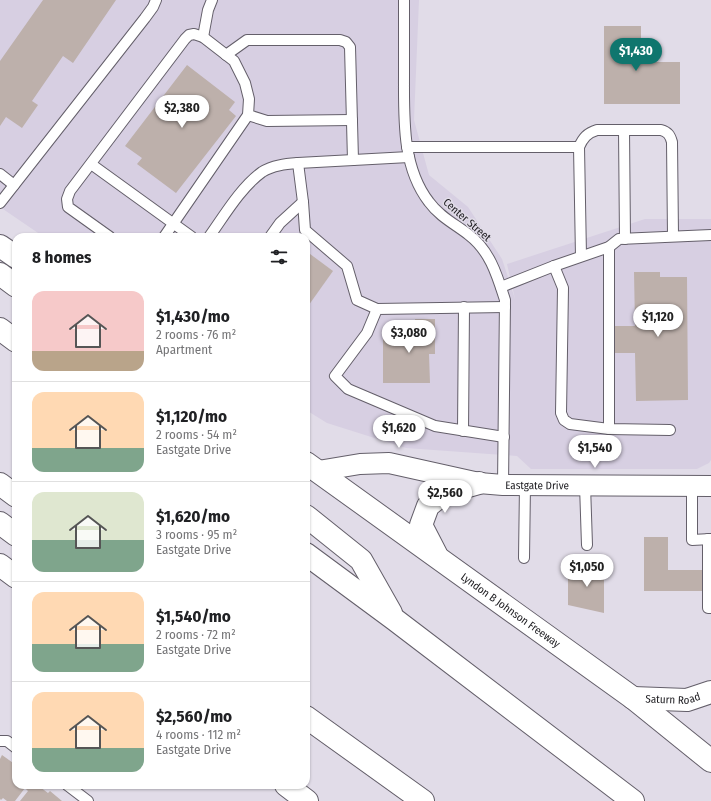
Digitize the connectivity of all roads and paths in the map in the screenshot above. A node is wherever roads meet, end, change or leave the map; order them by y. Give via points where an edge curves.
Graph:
1 (156, 0) edge
2 (212, 0) edge
3 (404, 0) edge
4 (203, 38) junction
5 (226, 55) junction
6 (248, 115) junction
7 (352, 120) junction
8 (624, 130) junction
9 (407, 147) junction
10 (579, 147) junction
11 (409, 157) junction
12 (354, 160) junction
13 (298, 163) junction
14 (90, 164) junction
15 (0, 174) edge
16 (14, 185) junction
17 (304, 202) junction
18 (0, 203) edge
19 (174, 223) junction
20 (104, 233) edge
21 (167, 233) edge
22 (187, 233) edge
23 (212, 233) edge
24 (273, 233) edge
25 (308, 233) edge
26 (310, 234) edge
27 (711, 235) edge
28 (673, 236) junction
29 (625, 239) junction
30 (0, 246) edge
31 (609, 247) junction
32 (12, 254) edge
33 (581, 256) junction
34 (554, 266) junction
35 (0, 274) edge
36 (12, 283) edge
37 (501, 287) junction
38 (464, 307) junction
39 (505, 307) junction
40 (377, 309) junction
41 (0, 329) edge
42 (12, 338) edge
43 (609, 429) junction
44 (670, 430) dead end
45 (463, 431) junction
46 (504, 437) junction
47 (312, 467) edge
48 (479, 483) junction
49 (0, 484) edge
50 (503, 485) junction
51 (525, 485) junction
52 (585, 485) junction
53 (701, 486) edge
54 (12, 493) edge
55 (310, 519) edge
56 (0, 523) edge
57 (12, 532) edge
58 (710, 539) edge
59 (587, 545) dead end
60 (310, 557) edge
61 (437, 557) junction
62 (524, 558) dead end
63 (0, 565) edge
64 (12, 574) edge
65 (711, 608) edge
66 (394, 619) junction
67 (711, 692) edge
68 (634, 698) junction
69 (310, 720) edge
70 (0, 741) edge
71 (12, 745) edge
72 (711, 761) edge
73 (72, 789) edge
74 (291, 789) edge
75 (629, 798) edge
76 (88, 801) edge
77 (307, 801) edge
78 (424, 801) edge

1 - 16 lane via 145,18
2 - 4 lane
3 - 9 lane, Center Street via 404,118
4 - 5 lane
4 - 14 lane via 194,34 185,39
5 - 6 lane via 234,61 245,83 249,99
5 - 7 lane via 246,40 346,42 350,47
6 - 7 lane via 267,121
6 - 19 lane
7 - 12 lane
8 - 10 lane via 591,131
8 - 28 lane via 661,130 671,136
8 - 29 lane
9 - 10 lane
9 - 11 lane, Center Street
10 - 33 lane
11 - 12 lane
11 - 37 lane, Center Street via 416,182 429,203 444,218 470,235 486,252
12 - 13 lane
13 - 17 lane
13 - 23 lane via 282,164 263,172 247,186
14 - 19 lane
14 - 20 lane via 66,199 68,207
15 - 16 lane
16 - 18 lane
17 - 24 lane via 280,223
17 - 25 lane via 305,230
19 - 21 lane
19 - 22 lane
26 - 40 lane via 347,266 357,300
27 - 28 lane
28 - 29 lane
29 - 31 lane via 619,239
30 - 32 main road
31 - 33 lane
31 - 43 lane
33 - 34 lane
34 - 37 lane
34 - 43 lane via 563,288 561,413 564,420 570,424
35 - 36 main road
37 - 39 lane, Center Street
38 - 39 lane
38 - 40 lane
38 - 45 lane
39 - 46 lane, Center Street
40 - 45 lane via 367,333 335,376 348,390 435,426
41 - 42 main road
43 - 44 lane
45 - 46 lane
46 - 50 lane, Center Street
47 - 48 street, Eastgate Drive via 389,463
47 - 61 main road, Lyndon B Johnson Freeway
48 - 50 street, Eastgate Drive
48 - 61 main road via 444,493 428,506 422,525
49 - 54 main road
50 - 51 street, Eastgate Drive
51 - 52 street, Eastgate Drive
51 - 62 lane
52 - 53 street, Eastgate Drive
52 - 59 lane
53 - 58 lane via 692,540
55 - 66 main road via 361,560
56 - 57 main road
58 - 65 lane via 708,608
60 - 66 main road
61 - 68 main road, Lyndon B Johnson Freeway
63 - 64 main road
66 - 75 main road
67 - 68 main road, Saturn Road via 687,700
68 - 72 main road, Lyndon B Johnson Freeway
69 - 78 main road
70 - 71 lane via 7,741
73 - 76 lane
74 - 77 main road

